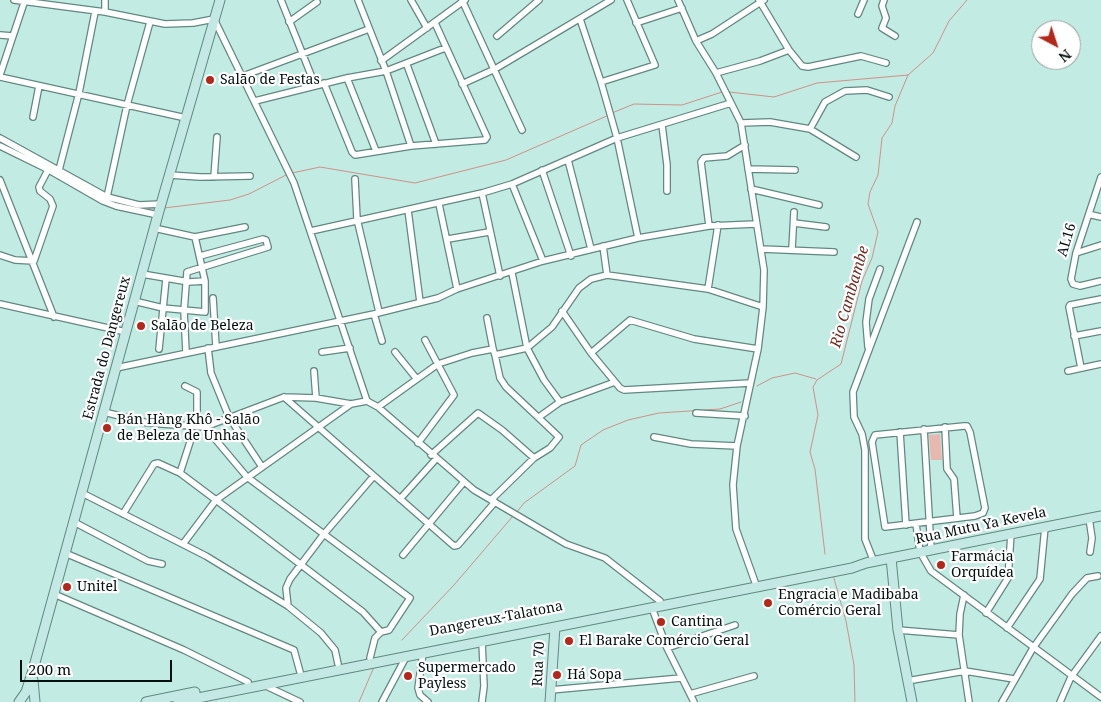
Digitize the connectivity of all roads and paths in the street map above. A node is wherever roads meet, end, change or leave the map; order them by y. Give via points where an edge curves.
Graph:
1 (14, 0) edge
2 (105, 0) edge
3 (220, 0) edge
4 (281, 0) edge
5 (358, 0) edge
6 (412, 0) edge
7 (464, 0) edge
8 (539, 0) edge
9 (611, 0) edge
10 (627, 0) edge
11 (678, 0) edge
12 (864, 0) edge
13 (884, 0) edge
14 (24, 1) edge
15 (761, 1) edge
16 (317, 2) dead end
17 (682, 8) junction
18 (95, 12) junction
19 (105, 12) junction
20 (858, 14) dead end
21 (214, 19) junction
22 (580, 19) junction
23 (150, 22) junction
24 (289, 22) junction
25 (435, 23) junction
26 (636, 23) junction
27 (427, 28) junction
28 (369, 29) junction
29 (0, 35) edge
30 (13, 36) junction
31 (497, 36) dead end
32 (895, 36) dead end
33 (696, 41) junction
34 (445, 48) junction
35 (789, 50) junction
36 (304, 54) junction
37 (381, 61) junction
38 (886, 63) dead end
39 (407, 65) junction
40 (495, 69) junction
41 (386, 72) junction
42 (716, 73) junction
43 (0, 76) edge
44 (243, 76) junction
45 (347, 78) junction
46 (602, 82) junction
47 (324, 83) junction
48 (462, 84) junction
49 (315, 85) junction
50 (39, 86) junction
51 (79, 93) junction
52 (889, 97) dead end
53 (255, 101) junction
54 (730, 103) junction
55 (127, 105) junction
56 (32, 117) dead end
57 (186, 118) junction
58 (741, 123) junction
59 (662, 125) junction
60 (810, 129) junction
61 (522, 130) dead end
62 (217, 137) dead end
63 (0, 138) edge
64 (617, 138) junction
65 (436, 144) junction
66 (745, 145) junction
67 (0, 146) edge
68 (411, 146) junction
69 (376, 151) junction
70 (856, 157) dead end
71 (568, 160) junction
72 (748, 169) junction
73 (48, 170) junction
74 (59, 170) junction
75 (542, 170) junction
76 (795, 170) dead end
77 (169, 175) junction
78 (250, 176) dead end
79 (214, 177) junction
80 (1101, 177) edge
81 (355, 178) dead end
82 (0, 180) edge
83 (512, 184) junction
84 (667, 190) dead end
85 (751, 190) junction
86 (482, 194) junction
87 (108, 197) junction
88 (440, 204) junction
89 (819, 205) dead end
90 (160, 208) junction
91 (408, 210) junction
92 (794, 212) dead end
93 (1092, 215) dead end
94 (1101, 217) edge
95 (357, 219) junction
96 (917, 222) dead end
97 (794, 223) junction
98 (756, 224) junction
99 (709, 226) junction
100 (718, 226) junction
101 (246, 227) dead end
102 (154, 228) junction
103 (826, 228) dead end
104 (311, 231) junction
105 (490, 232) junction
106 (195, 237) junction
107 (638, 238) junction
108 (448, 239) junction
109 (603, 246) junction
110 (1101, 246) edge
111 (591, 249) junction
112 (761, 249) junction
113 (792, 249) junction
114 (834, 252) dead end
115 (1076, 253) junction
116 (0, 255) edge
117 (200, 256) junction
118 (571, 256) junction
119 (34, 261) junction
120 (543, 261) junction
121 (202, 266) junction
122 (880, 269) dead end
123 (512, 273) junction
124 (142, 274) junction
125 (607, 275) junction
126 (500, 276) junction
127 (166, 279) junction
128 (1101, 281) edge
129 (185, 282) junction
130 (205, 282) junction
131 (458, 289) junction
132 (708, 289) junction
133 (213, 298) dead end
134 (1101, 298) edge
135 (134, 300) junction
136 (420, 302) junction
137 (0, 304) edge
138 (763, 307) junction
139 (163, 308) junction
140 (184, 311) junction
141 (562, 311) junction
142 (377, 313) junction
143 (54, 317) junction
144 (487, 318) dead end
145 (340, 320) junction
146 (1101, 331) edge
147 (126, 332) junction
148 (1074, 336) junction
149 (425, 340) dead end
150 (382, 341) dead end
151 (216, 347) junction
152 (208, 348) junction
153 (350, 348) junction
154 (526, 348) junction
155 (159, 349) dead end
156 (758, 349) junction
157 (868, 350) junction
158 (186, 352) junction
159 (322, 352) dead end
160 (395, 352) dead end
161 (494, 352) junction
162 (591, 354) junction
163 (438, 364) junction
164 (1101, 364) edge
165 (116, 368) junction
166 (1081, 368) junction
167 (1068, 370) dead end
168 (314, 371) dead end
169 (416, 378) junction
170 (615, 382) junction
171 (750, 383) junction
172 (185, 386) dead end
173 (284, 397) junction
174 (316, 398) junction
175 (367, 401) junction
176 (560, 402) junction
177 (351, 404) junction
178 (378, 407) junction
179 (104, 412) junction
180 (696, 413) dead end
181 (745, 416) junction
182 (229, 417) junction
183 (539, 417) junction
184 (197, 427) junction
185 (205, 427) junction
186 (320, 428) junction
187 (945, 428) junction
188 (924, 429) junction
189 (900, 432) junction
190 (654, 437) dead end
191 (190, 442) dead end
192 (418, 443) junction
193 (737, 446) junction
194 (434, 457) junction
195 (534, 458) junction
196 (262, 467) junction
197 (180, 473) junction
198 (247, 477) junction
199 (374, 477) junction
200 (463, 483) junction
201 (82, 493) junction
202 (400, 499) junction
203 (216, 500) junction
204 (493, 501) junction
205 (123, 514) junction
206 (1101, 516) edge
207 (957, 518) junction
208 (1089, 518) junction
209 (74, 522) junction
210 (928, 522) junction
211 (428, 524) junction
212 (916, 524) junction
213 (906, 525) junction
214 (1045, 527) junction
215 (324, 534) junction
216 (1010, 534) junction
217 (183, 544) junction
218 (931, 550) junction
219 (920, 552) junction
220 (1090, 552) dead end
221 (65, 553) junction
222 (403, 555) dead end
223 (890, 558) junction
224 (870, 562) junction
225 (162, 564) dead end
226 (301, 565) junction
227 (851, 566) joint
228 (811, 574) junction
229 (1098, 576) dead end
230 (755, 582) junction
231 (54, 594) junction
232 (964, 595) junction
233 (660, 601) junction
234 (288, 606) junction
235 (652, 608) junction
236 (986, 613) junction
237 (735, 625) dead end
238 (555, 627) junction
239 (1007, 628) junction
240 (898, 630) junction
241 (381, 632) junction
242 (959, 635) junction
243 (1101, 636) edge
244 (482, 642) junction
245 (667, 648) junction
246 (1033, 648) junction
247 (423, 653) junction
248 (406, 657) junction
249 (370, 658) junction
250 (338, 664) junction
251 (33, 670) junction
252 (965, 671) junction
253 (300, 672) junction
254 (754, 676) dead end
255 (1071, 677) junction
256 (681, 678) junction
257 (1014, 679) junction
258 (907, 681) junction
259 (248, 682) junction
260 (264, 685) junction
261 (551, 690) junction
262 (690, 694) junction
263 (1101, 697) edge
264 (20, 702) edge
265 (35, 702) edge
266 (146, 702) edge
267 (178, 702) edge
268 (300, 702) edge
269 (382, 702) edge
270 (428, 702) edge
271 (482, 702) edge
272 (550, 702) edge
273 (694, 702) edge
274 (912, 702) edge
275 (969, 702) edge
276 (1002, 702) edge
277 (1060, 702) edge

1 - 14 street
2 - 19 street
3 - 21 main road, Estrada do Dangereux
4 - 24 street
5 - 28 street
6 - 27 street
7 - 25 street
7 - 40 street
8 - 31 street
9 - 22 street
10 - 26 street
11 - 17 street
12 - 20 street
13 - 32 street via 882,6 886,18 882,28
14 - 18 street
14 - 30 street
15 - 33 street via 719,30
15 - 35 street
16 - 24 street
17 - 26 street
17 - 33 street
18 - 19 street
18 - 51 street
19 - 23 street
21 - 23 street via 181,24
21 - 44 street
21 - 57 main road, Estrada do Dangereux
22 - 40 street
22 - 46 street
23 - 55 street
24 - 36 street
25 - 27 street
25 - 34 street
26 - 46 street via 655,65
27 - 37 street
28 - 36 street
28 - 37 street
29 - 30 street
30 - 43 street
33 - 42 street
34 - 39 street
34 - 48 street
35 - 38 street via 797,61 808,67 861,56
35 - 42 street
36 - 44 street
36 - 49 street
37 - 41 street
39 - 41 street
39 - 65 street
40 - 48 street
40 - 61 street
41 - 45 street
41 - 68 street
42 - 54 street
43 - 50 street
44 - 53 street
45 - 47 street
45 - 69 street
46 - 64 street
47 - 49 street
47 - 69 street via 353,154
48 - 65 street via 486,139
49 - 53 street
50 - 51 street
50 - 56 street
51 - 55 street
51 - 74 street
52 - 60 street via 867,90 845,92 825,102
53 - 104 street via 294,183
54 - 58 street
54 - 59 street
55 - 57 street
55 - 87 street
57 - 77 main road, Estrada do Dangereux
58 - 60 street via 770,122
58 - 66 street
59 - 64 street
59 - 84 street
60 - 70 street
62 - 79 street
63 - 74 street
64 - 71 street
64 - 107 street
65 - 68 street
66 - 72 street
66 - 99 street via 726,156 704,158 701,162
67 - 73 street
68 - 69 street
71 - 75 street
71 - 111 street
72 - 76 street
72 - 85 street
73 - 90 street via 102,201
73 - 119 street via 39,187 53,206
74 - 87 street
75 - 83 street
75 - 118 street
77 - 79 street
77 - 90 main road, Estrada do Dangereux
78 - 79 street
80 - 115 street, AL16
81 - 95 street
82 - 119 street
83 - 86 street
83 - 120 street
85 - 89 street
85 - 98 street
86 - 88 street
86 - 105 street
87 - 90 street
88 - 91 street
88 - 108 street
90 - 102 main road, Estrada do Dangereux
91 - 95 street
91 - 136 street
92 - 97 street
93 - 94 street
95 - 104 street
95 - 142 street
96 - 157 street
97 - 103 street
97 - 113 street
98 - 100 street
98 - 112 street
99 - 100 street
99 - 107 street
100 - 132 street
101 - 106 street
102 - 106 street
102 - 124 main road, Estrada do Dangereux
104 - 145 street
105 - 108 street
105 - 126 street
106 - 117 street
107 - 109 street
108 - 131 street
109 - 111 street
109 - 125 street
110 - 115 street
111 - 118 street
112 - 113 street
112 - 138 street
113 - 114 street
115 - 128 street, AL16 via 1071,274 1073,284 1080,286
116 - 119 street
117 - 121 street
117 - 121 street via 263,239 268,247
118 - 120 street
119 - 143 street
120 - 123 street
121 - 129 street via 187,272
121 - 130 street
122 - 157 street via 869,300 866,322
123 - 126 street
123 - 154 street
124 - 127 street
124 - 135 main road, Estrada do Dangereux
125 - 132 street
125 - 141 street via 584,284
126 - 131 street
127 - 129 street
127 - 139 street
129 - 130 street
129 - 140 street
130 - 140 street via 205,312
131 - 136 street
132 - 138 street
133 - 151 street
134 - 148 street via 1069,306
135 - 139 street
135 - 147 main road, Estrada do Dangereux
136 - 142 street
137 - 143 street
138 - 156 street
139 - 140 street
139 - 155 street
140 - 158 street
141 - 154 street via 552,326
141 - 162 street
142 - 145 street
142 - 150 street
143 - 147 street
144 - 161 street
145 - 151 street
145 - 153 street
146 - 148 street
147 - 165 main road, Estrada do Dangereux
148 - 166 street
149 - 163 street
151 - 152 street
152 - 158 street
152 - 182 street via 212,373
153 - 159 street
153 - 175 street
154 - 161 street
154 - 176 street
156 - 162 street via 694,339 630,320
156 - 171 street
157 - 224 street via 856,382 852,405 864,442 864,527
158 - 165 street
160 - 169 street
161 - 163 street via 472,353
161 - 183 street via 500,378 506,387
162 - 170 street
163 - 169 street
163 - 192 street via 454,395
164 - 166 street
165 - 179 main road, Estrada do Dangereux
166 - 167 street
168 - 174 street
169 - 178 street
170 - 171 street via 629,391
170 - 176 street
171 - 181 street
172 - 184 street via 197,392
173 - 174 street
173 - 182 street
173 - 186 street
174 - 177 street
175 - 177 street
175 - 178 street
176 - 183 street
177 - 186 street
178 - 192 street
179 - 184 street via 148,423
179 - 201 main road, Estrada do Dangereux
180 - 181 street
181 - 193 street
182 - 185 street
182 - 196 street
183 - 195 street via 559,437
184 - 185 street
185 - 198 street
186 - 196 street
186 - 199 street
187 - 188 street
187 - 207 street via 947,469 954,479
187 - 207 street via 964,426 969,429 985,508 979,515
188 - 189 street
188 - 210 street
189 - 213 street
189 - 213 street via 875,435 872,442 884,527
190 - 193 street via 691,444
191 - 197 street
192 - 194 street
193 - 230 street via 734,519
194 - 195 street via 480,413
194 - 200 street
194 - 202 street
195 - 204 street
196 - 198 street
197 - 203 street
197 - 205 street via 156,462
198 - 203 street
198 - 215 street
199 - 202 street
199 - 215 street
200 - 204 street
200 - 211 street
201 - 205 street
201 - 209 main road, Estrada do Dangereux
202 - 211 street
203 - 217 street
203 - 226 street
204 - 211 street via 456,546
204 - 233 street via 566,544 606,558
205 - 217 street
206 - 208 main road, Rua Mutu Ya Kevela
207 - 210 street
208 - 214 main road, Rua Mutu Ya Kevela
208 - 220 street
209 - 221 main road, Estrada do Dangereux
209 - 225 street via 148,561
210 - 212 street
210 - 218 street
211 - 222 street
212 - 213 street
212 - 219 street
214 - 216 main road, Rua Mutu Ya Kevela
214 - 239 street via 1040,579
215 - 226 street
215 - 241 street via 410,598 389,630
216 - 218 main road, Rua Mutu Ya Kevela
216 - 236 street via 1008,578
217 - 234 street
218 - 219 main road, Rua Mutu Ya Kevela
219 - 223 main road, Rua Mutu Ya Kevela
219 - 232 street via 931,571
221 - 231 main road, Estrada do Dangereux
221 - 253 street via 294,650
223 - 224 main road, Rua Mutu Ya Kevela
223 - 240 main road
224 - 227 main road, Rua Mutu Ya Kevela
226 - 234 street via 286,588
226 - 241 street via 363,612
227 - 228 main road, Dangereux-Talatona
228 - 230 main road, Dangereux-Talatona
228 - 235 main road, Dangereux-Talatona
229 - 246 street via 1087,578 1080,585
230 - 233 main road, Dangereux-Talatona
231 - 251 main road, Estrada do Dangereux
231 - 259 street via 184,650
232 - 236 street
232 - 242 street
233 - 249 main road, Dangereux-Talatona
234 - 250 street via 321,632 335,650
235 - 238 main road, Dangereux-Talatona
235 - 245 street
236 - 239 street
237 - 245 street
238 - 244 main road, Dangereux-Talatona
238 - 261 main road, Rua 70
239 - 246 street
240 - 242 street
240 - 258 main road
241 - 249 street via 375,638
242 - 252 street
243 - 255 street
244 - 247 main road, Dangereux-Talatona
244 - 271 street
245 - 256 street
246 - 255 street
246 - 257 street
247 - 248 main road, Dangereux-Talatona
247 - 270 street via 418,688
248 - 260 main road, Dangereux-Talatona
248 - 269 street
249 - 250 main road, Dangereux-Talatona
250 - 253 main road, Dangereux-Talatona
251 - 264 main road, Estrada do Dangereux
251 - 265 main road
252 - 257 street
252 - 258 street
252 - 275 street
253 - 259 main road, Dangereux-Talatona
254 - 262 street
255 - 263 street
255 - 277 street
256 - 261 street
256 - 262 street
257 - 276 street
258 - 274 main road
259 - 266 main road, Dangereux-Talatona
260 - 267 main road, Dangereux-Talatona
260 - 268 street
261 - 272 main road, Rua 70
262 - 273 street

